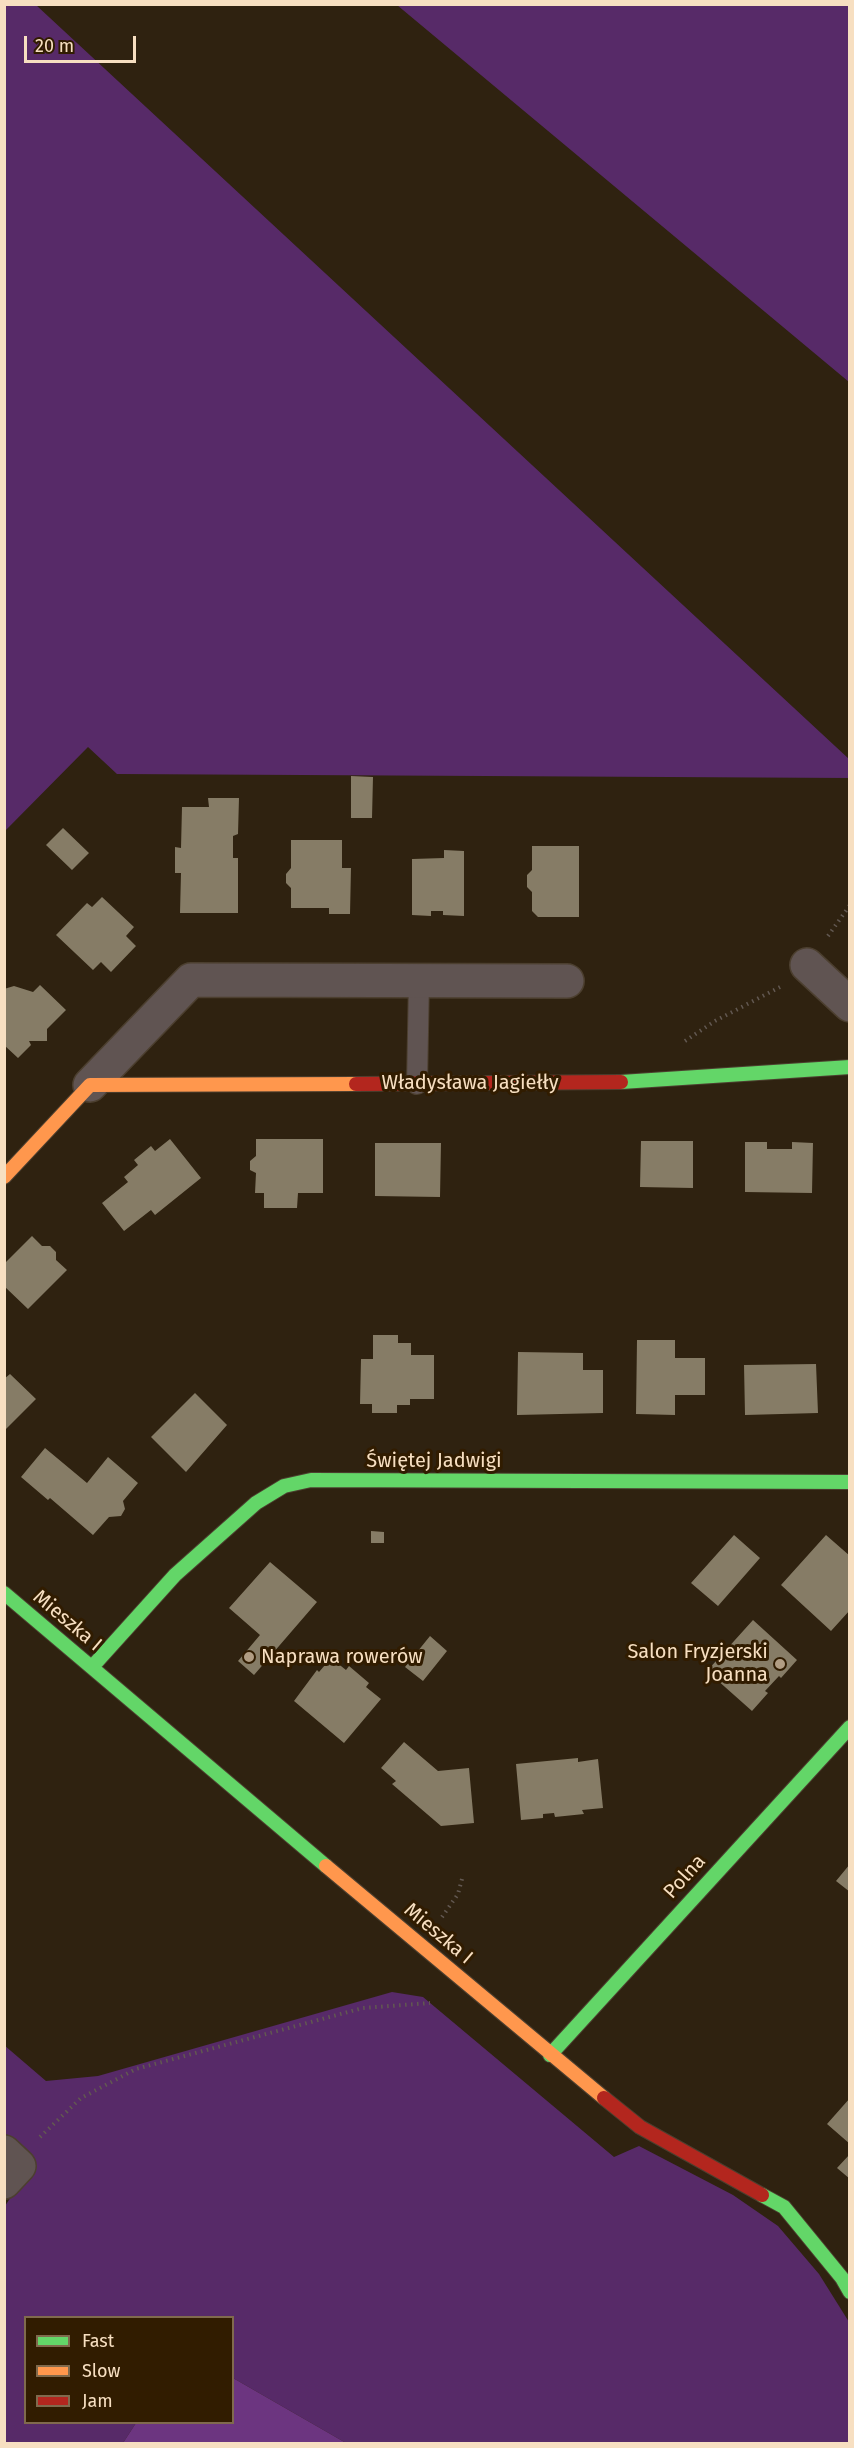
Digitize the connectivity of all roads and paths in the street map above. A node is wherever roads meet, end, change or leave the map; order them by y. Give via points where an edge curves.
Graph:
1 (849, 905) edge
2 (807, 965) junction
3 (419, 980) junction
4 (567, 981) dead end
5 (849, 1005) edge
6 (678, 1046) dead end
7 (849, 1067) edge
8 (417, 1084) junction
9 (90, 1085) junction
10 (4, 1177) edge
11 (849, 1482) edge
12 (4, 1593) edge
13 (92, 1667) junction
14 (849, 1726) edge
15 (437, 2002) dead end
16 (550, 2055) junction
17 (9, 2167) edge
18 (849, 2292) edge

1 - 2 path
2 - 5 street
2 - 6 path via 779,987
3 - 4 street
3 - 8 lane
3 - 9 street via 190,980
7 - 8 street, Władysława Jagiełły via 622,1082
8 - 9 street, Władysława Jagiełły
9 - 10 street
11 - 13 street, Świętej Jadwigi via 311,1480 284,1486 256,1503 175,1575
12 - 13 street, Mieszka I
13 - 16 street, Mieszka I
14 - 16 street, Polna
15 - 17 path via 363,2008 136,2069 81,2098
16 - 18 street, Mieszka I via 640,2127 784,2207

